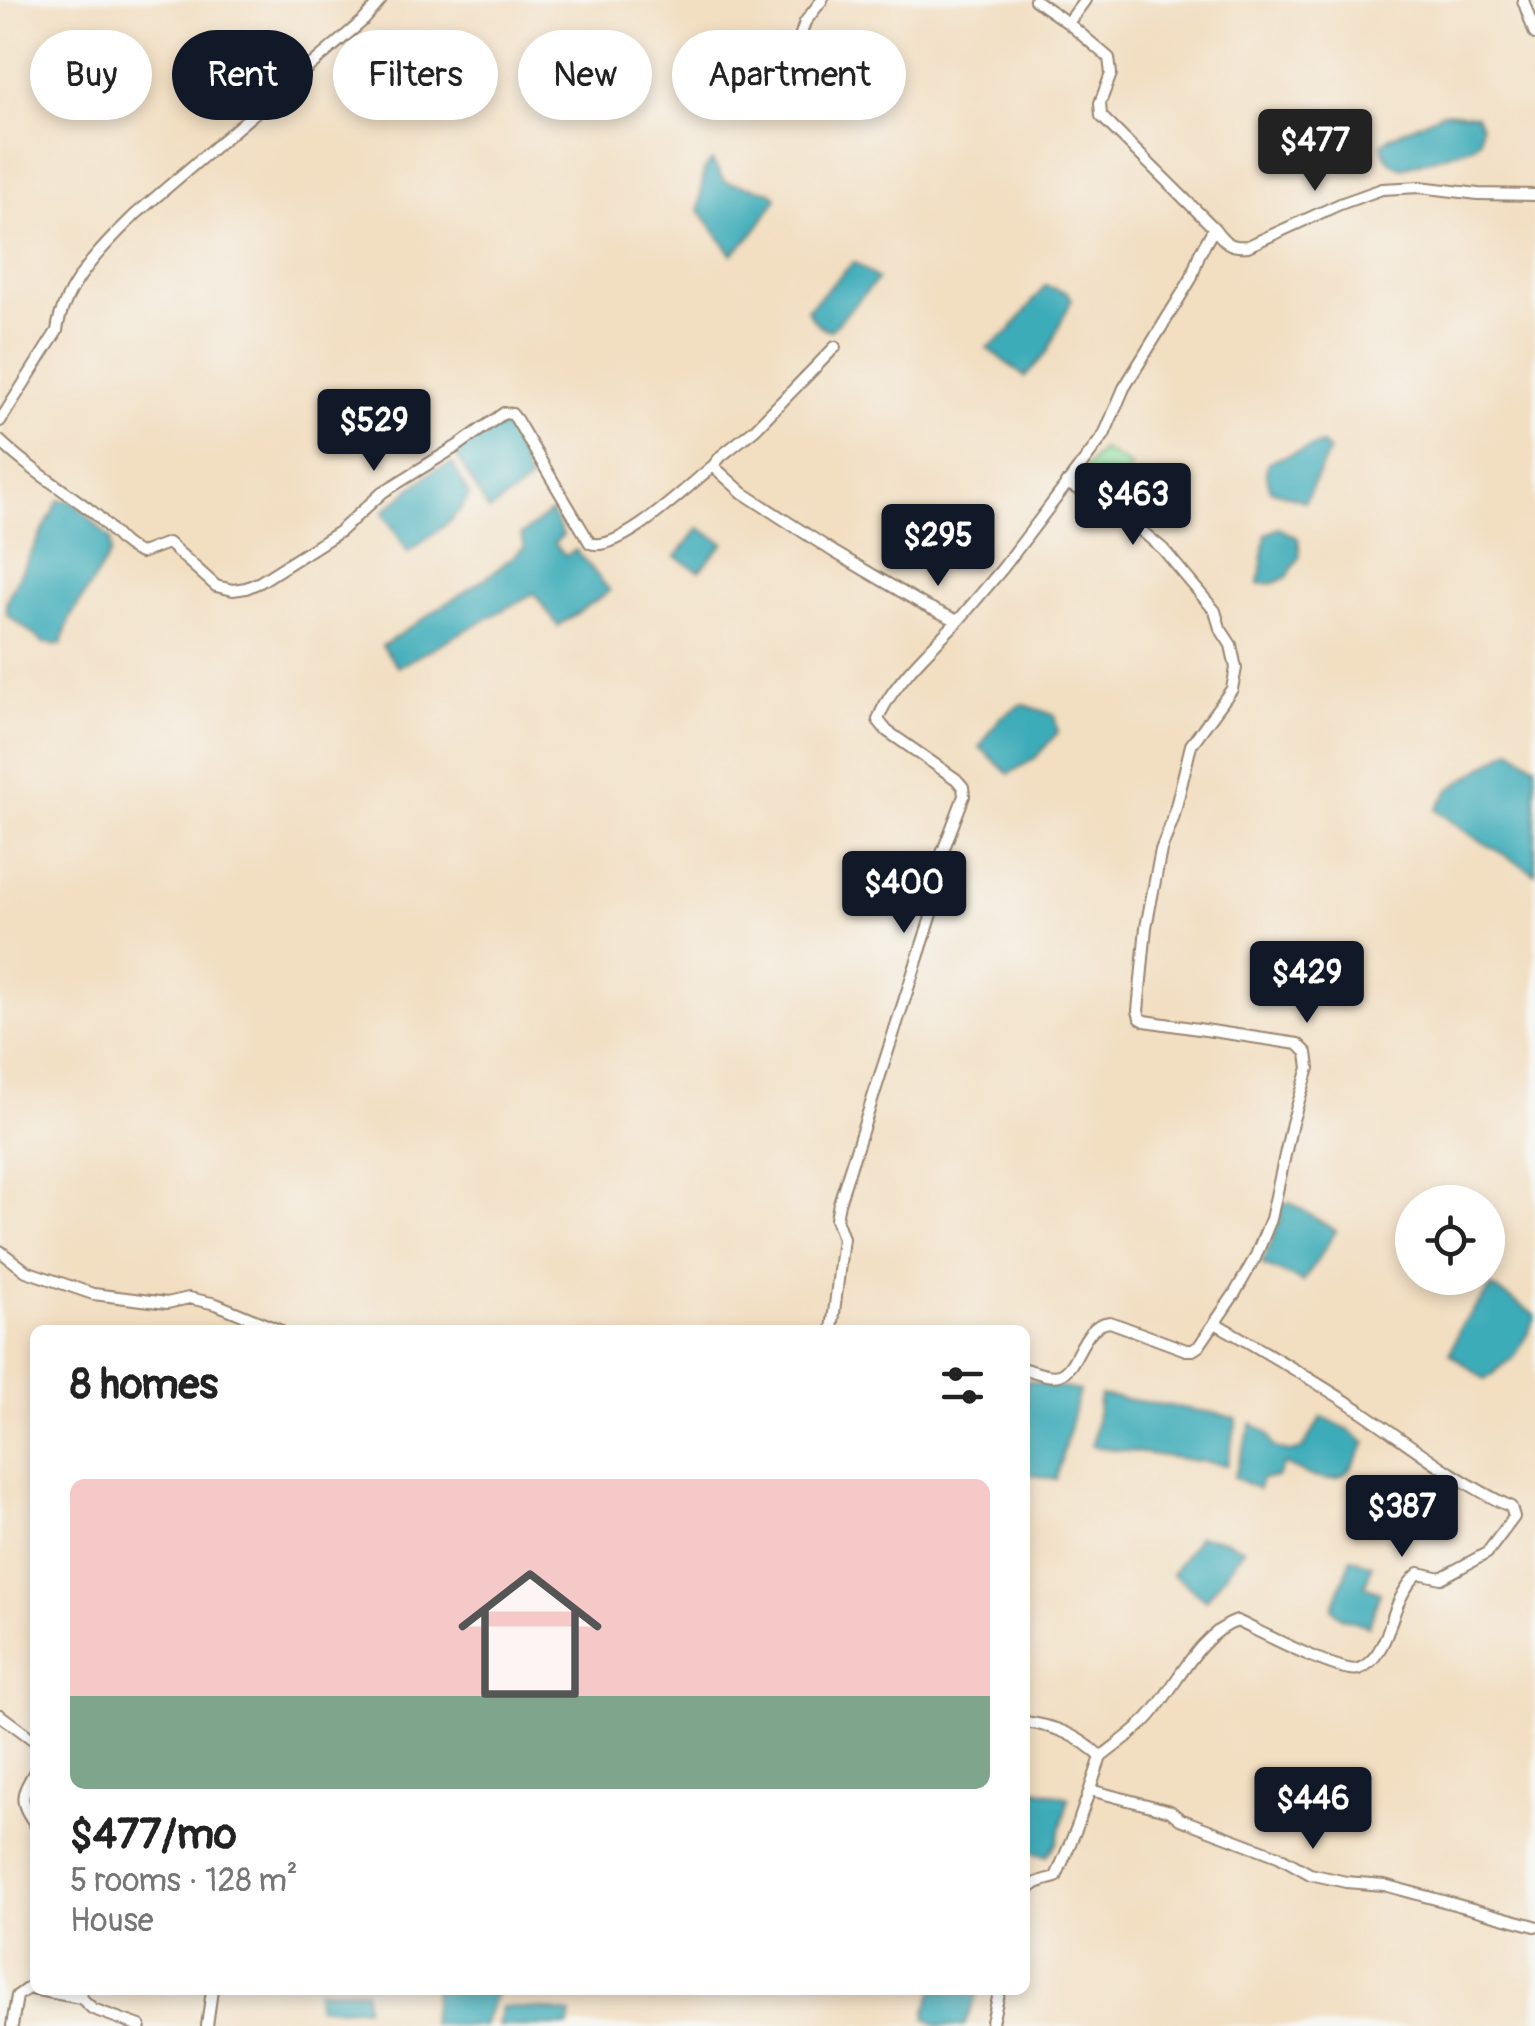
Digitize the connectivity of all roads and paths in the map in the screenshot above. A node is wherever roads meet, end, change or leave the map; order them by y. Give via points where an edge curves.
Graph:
1 (381, 0) edge
2 (822, 0) edge
3 (1035, 0) edge
4 (1086, 0) edge
5 (1522, 0) edge
6 (1068, 23) junction
7 (802, 30) edge
8 (1535, 34) edge
9 (1535, 196) edge
10 (1214, 228) junction
11 (836, 347) dead end
12 (0, 421) edge
13 (0, 442) edge
14 (713, 466) junction
15 (1066, 483) junction
16 (958, 621) junction
17 (0, 1251) edge
18 (1215, 1323) junction
19 (267, 1325) edge
20 (833, 1325) edge
21 (1030, 1370) edge
22 (0, 1714) edge
23 (1030, 1723) edge
24 (30, 1737) edge
25 (1102, 1757) junction
26 (30, 1780) edge
27 (1090, 1790) junction
28 (30, 1817) edge
29 (1030, 1886) edge
30 (1535, 1926) edge
31 (30, 1988) edge
32 (82, 1995) edge
33 (211, 1995) edge
34 (999, 1995) edge
35 (12, 2026) edge
36 (140, 2026) edge
37 (207, 2026) edge
38 (990, 2026) edge

1 - 12 street via 110,238 68,294 57,331
2 - 7 street
3 - 6 street
4 - 6 street
5 - 8 street
6 - 10 street via 1109,58 1101,116
9 - 10 street via 1382,189 1248,246 1224,242
10 - 15 street via 1104,435
11 - 14 street
13 - 14 street via 127,546 141,552 168,543 206,578 233,590 260,582 339,532 383,492 504,413 516,419 590,543 599,546 660,511
14 - 16 street via 806,535
15 - 16 street
15 - 18 street via 1114,507 1163,549 1215,611 1236,668 1232,689 1191,745 1160,850 1140,1018 1298,1044 1307,1053 1309,1068 1271,1218
16 - 20 street via 878,720 956,779 964,796 839,1202 843,1238
17 - 19 street via 26,1271 94,1294 168,1303 189,1298
18 - 21 street via 1193,1350 1100,1323 1059,1374
18 - 25 street via 1510,1507 1514,1516 1487,1553 1442,1578 1418,1573 1382,1646 1358,1670 1237,1621 1225,1625 1148,1719
22 - 24 street
23 - 25 street via 1079,1738
25 - 27 street
26 - 28 street via 22,1795
27 - 29 street via 1056,1877
27 - 30 street via 1170,1811 1310,1874 1384,1885
31 - 35 street via 17,1996
32 - 36 street via 93,2009
33 - 37 street
34 - 38 street

